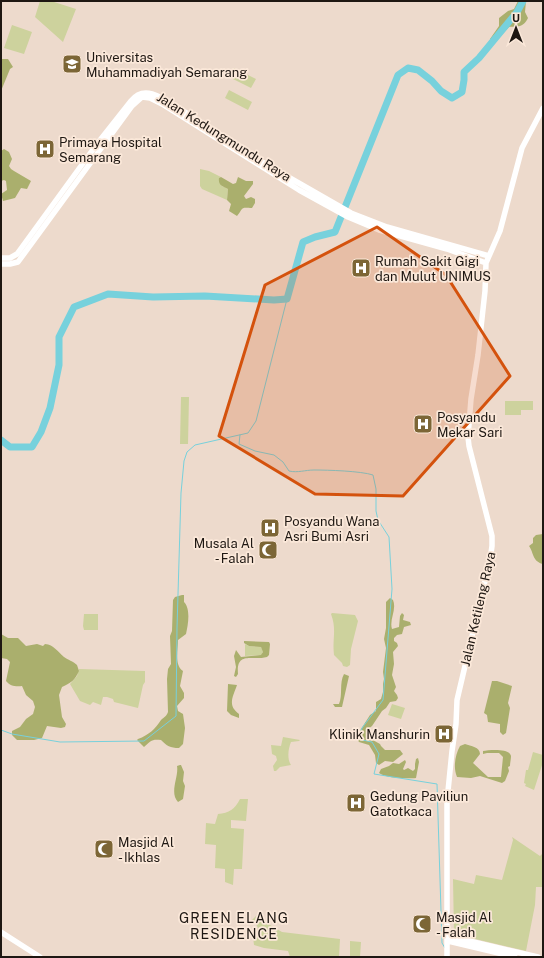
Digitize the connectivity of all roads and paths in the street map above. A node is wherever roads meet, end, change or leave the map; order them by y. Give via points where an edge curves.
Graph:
1 (543, 108) edge
2 (448, 247) junction
3 (489, 256) junction
4 (1, 258) edge
5 (15, 260) junction
6 (486, 263) junction
7 (1, 264) edge
8 (1, 932) edge
9 (448, 939) junction
10 (40, 957) edge
11 (447, 957) edge
12 (515, 957) edge
13 (538, 957) edge

1 - 3 main road via 522,148 500,231
2 - 3 main road, Jalan Kedungmundu Raya
2 - 5 main road, Jalan Kedungmundu Raya via 349,215 300,188 148,92 133,98
2 - 6 main road, Jalan Kedungmundu Raya
3 - 6 main road
4 - 5 main road
5 - 7 main road via 10,264
6 - 9 main road, Jalan Ketileng Raya via 468,442 492,543 457,700 447,801
8 - 10 main road
9 - 11 main road, Jalan Ketileng Raya
9 - 12 main road
9 - 13 main road

